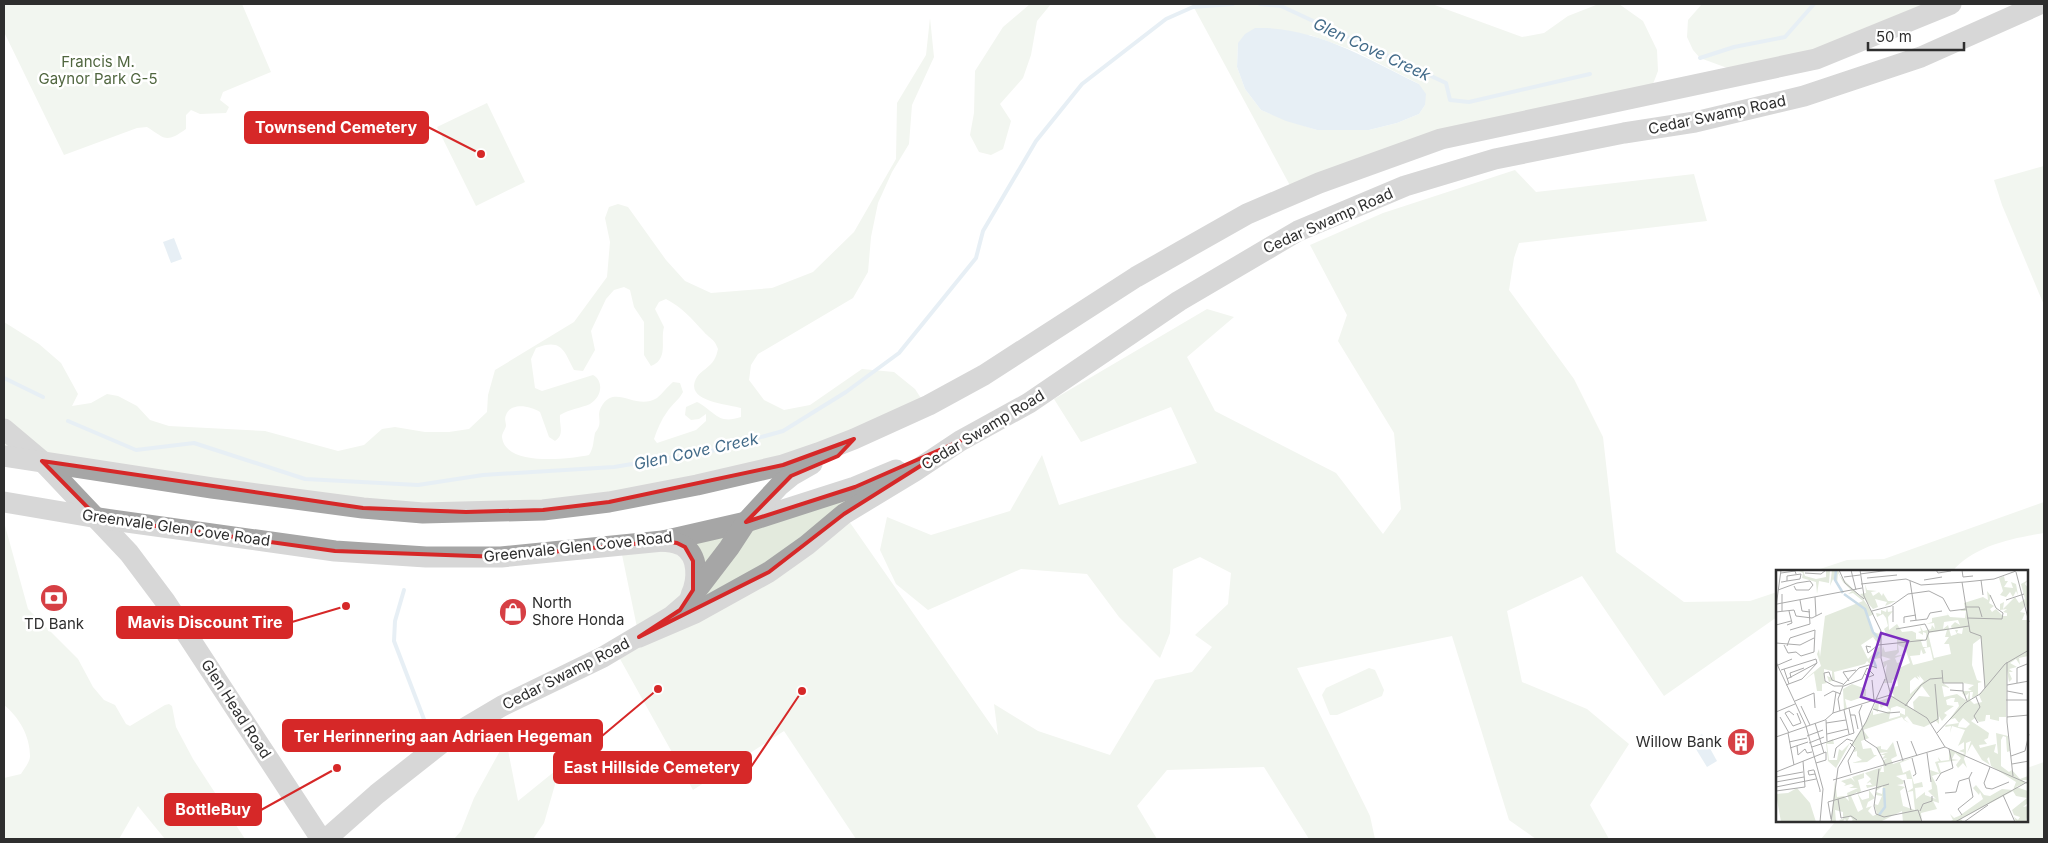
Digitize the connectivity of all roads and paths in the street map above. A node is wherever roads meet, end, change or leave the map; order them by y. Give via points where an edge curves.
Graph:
1 (1951, 4) edge
2 (2040, 4) edge
3 (4, 429) edge
4 (854, 439) junction
5 (960, 441) junction
6 (4, 456) edge
7 (42, 461) junction
8 (4, 502) edge
9 (98, 518) junction
10 (746, 522) junction
11 (662, 541) junction
12 (729, 548) junction
13 (754, 581) junction
14 (687, 603) junction
15 (639, 637) junction
16 (321, 839) edge
17 (326, 839) edge

1 - 4 main road via 1816,59 1441,139 1319,183 1247,214 1136,277 984,375 930,405
2 - 5 main road, Cedar Swamp Road via 1921,57 1804,96 1694,122 1495,159 1405,186 1298,231 1261,251 1179,301 1029,403
3 - 7 main road, Glen Head Road
4 - 7 main road via 783,465 697,485 543,510 423,513 363,508
4 - 10 main road, Cedar Swamp Road via 838,456 809,465 791,476
5 - 10 main road, Greenvale Glen Cove Road via 855,487
5 - 13 main road, Cedar Swamp Road via 844,514 800,550
6 - 7 main road
7 - 9 main road, Glen Head Road
8 - 9 main road, Greenvale Glen Cove Road
9 - 11 main road, Greenvale Glen Cove Road via 335,551 426,557 519,556
9 - 16 main road, Glen Head Road via 159,592
10 - 11 main road, Greenvale Glen Cove Road
10 - 12 main road, Cedar Swamp Road
11 - 14 main road via 685,547 693,561 696,580
12 - 13 main road via 734,571
12 - 14 main road, Cedar Swamp Road
13 - 15 main road, Cedar Swamp Road via 695,613
14 - 15 main road, Cedar Swamp Road
15 - 17 main road, Cedar Swamp Road via 457,732 377,794

